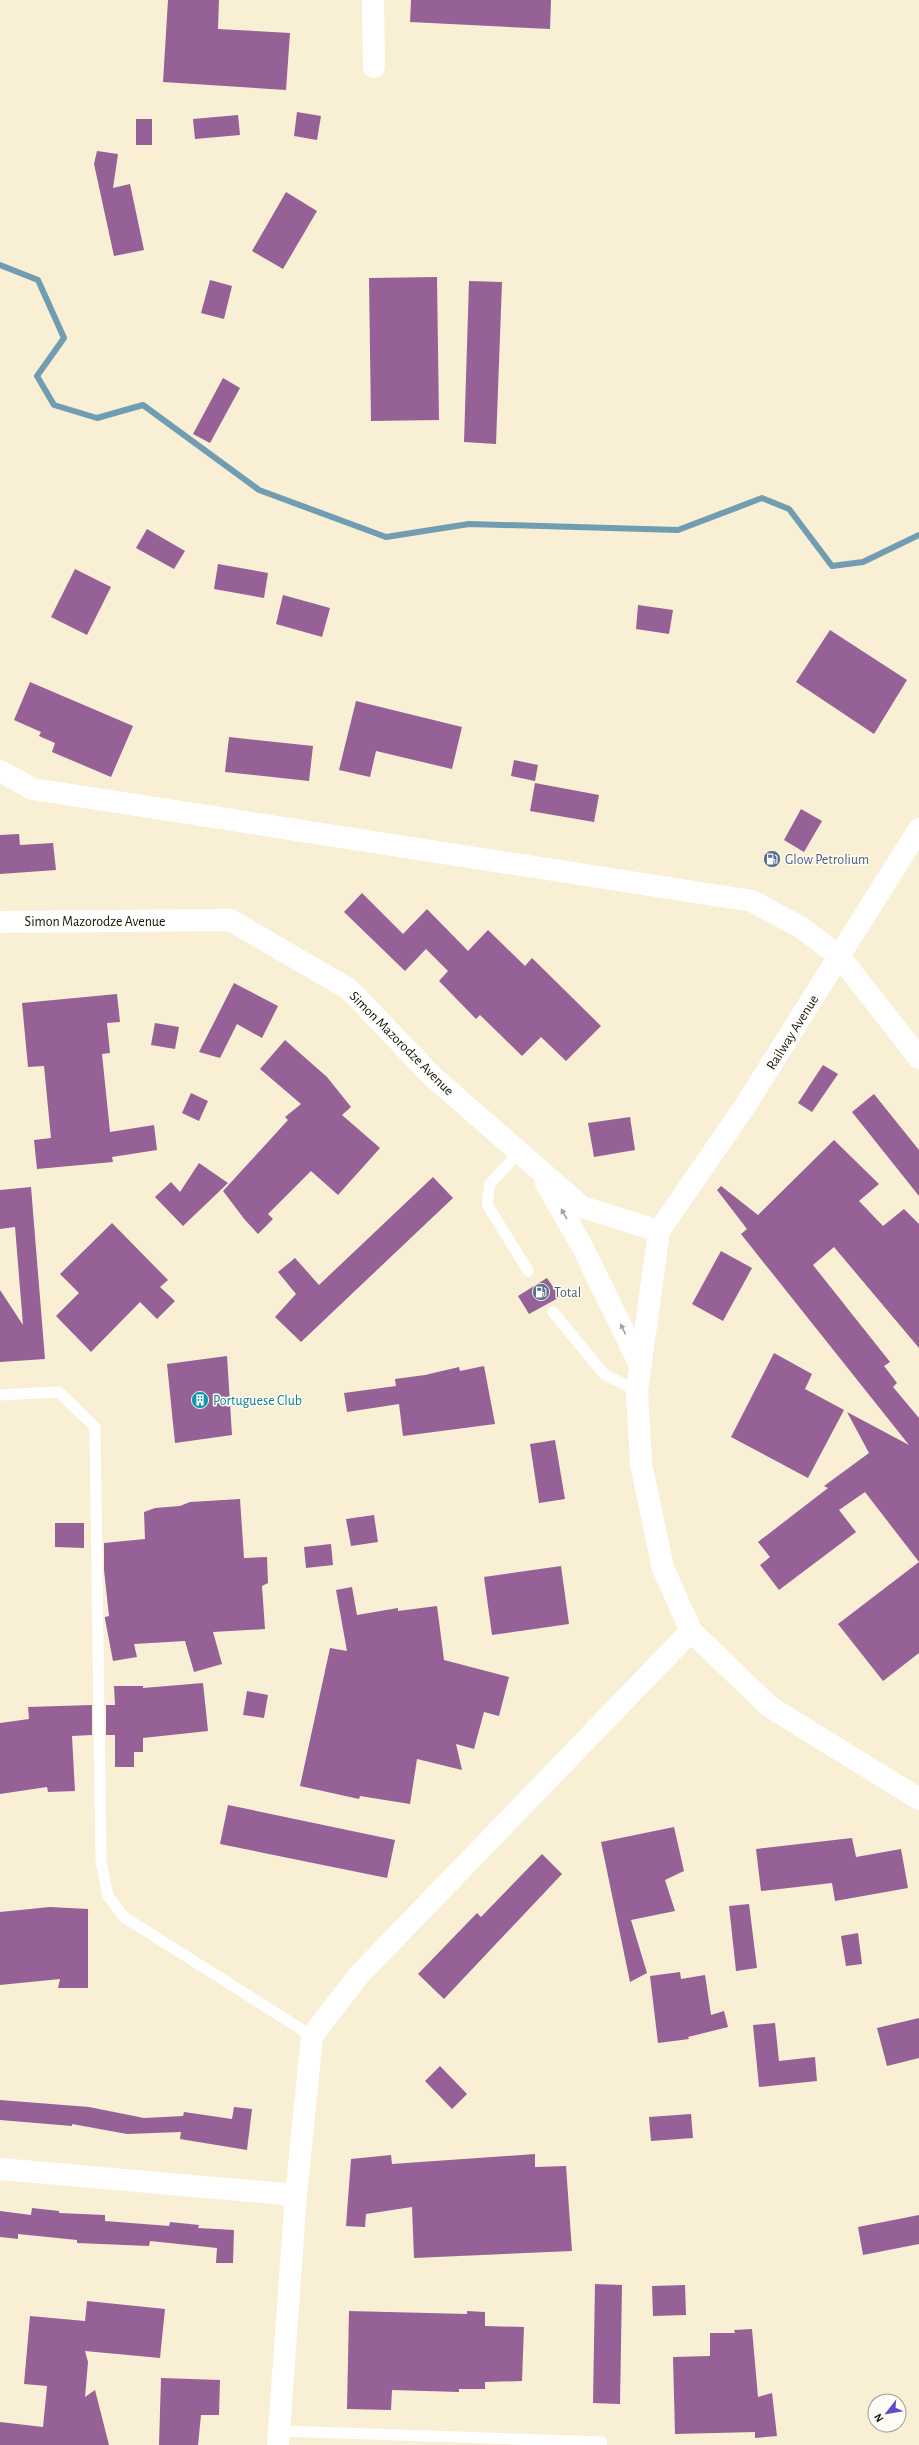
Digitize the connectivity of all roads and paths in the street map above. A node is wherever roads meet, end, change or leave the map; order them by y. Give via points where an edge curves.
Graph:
1 (373, 0) edge
2 (374, 67) dead end
3 (0, 771) edge
4 (919, 829) edge
5 (0, 922) edge
6 (839, 956) junction
7 (919, 1058) edge
8 (519, 1152) junction
9 (539, 1171) junction
10 (659, 1231) junction
11 (528, 1272) dead end
12 (553, 1312) dead end
13 (640, 1364) junction
14 (637, 1391) junction
15 (0, 1395) edge
16 (691, 1631) junction
17 (919, 1799) edge
18 (312, 2036) junction
19 (0, 2169) edge
20 (296, 2195) junction
21 (278, 2438) edge
22 (602, 2442) dead end

1 - 2 street
3 - 6 street via 33,789 752,901 802,928
4 - 6 street, Railway Avenue
5 - 8 street, Simon Mazorodze Avenue via 230,920 349,989 432,1076
6 - 7 street
6 - 10 street, Railway Avenue via 745,1106
8 - 9 street, Simon Mazorodze Avenue
8 - 11 lane via 490,1184 487,1204
9 - 10 street, Simon Mazorodze Avenue via 582,1207
13 -> 9 street via 582,1246
10 - 13 street
12 - 14 lane via 604,1374
13 - 14 street
14 - 16 street via 641,1464 662,1568
15 - 18 lane via 59,1392 95,1427 101,1862 108,1896 124,1917
16 - 17 street via 770,1707
16 - 18 street via 359,1975
18 - 20 street
19 - 20 street
20 - 21 street
21 - 22 lane

